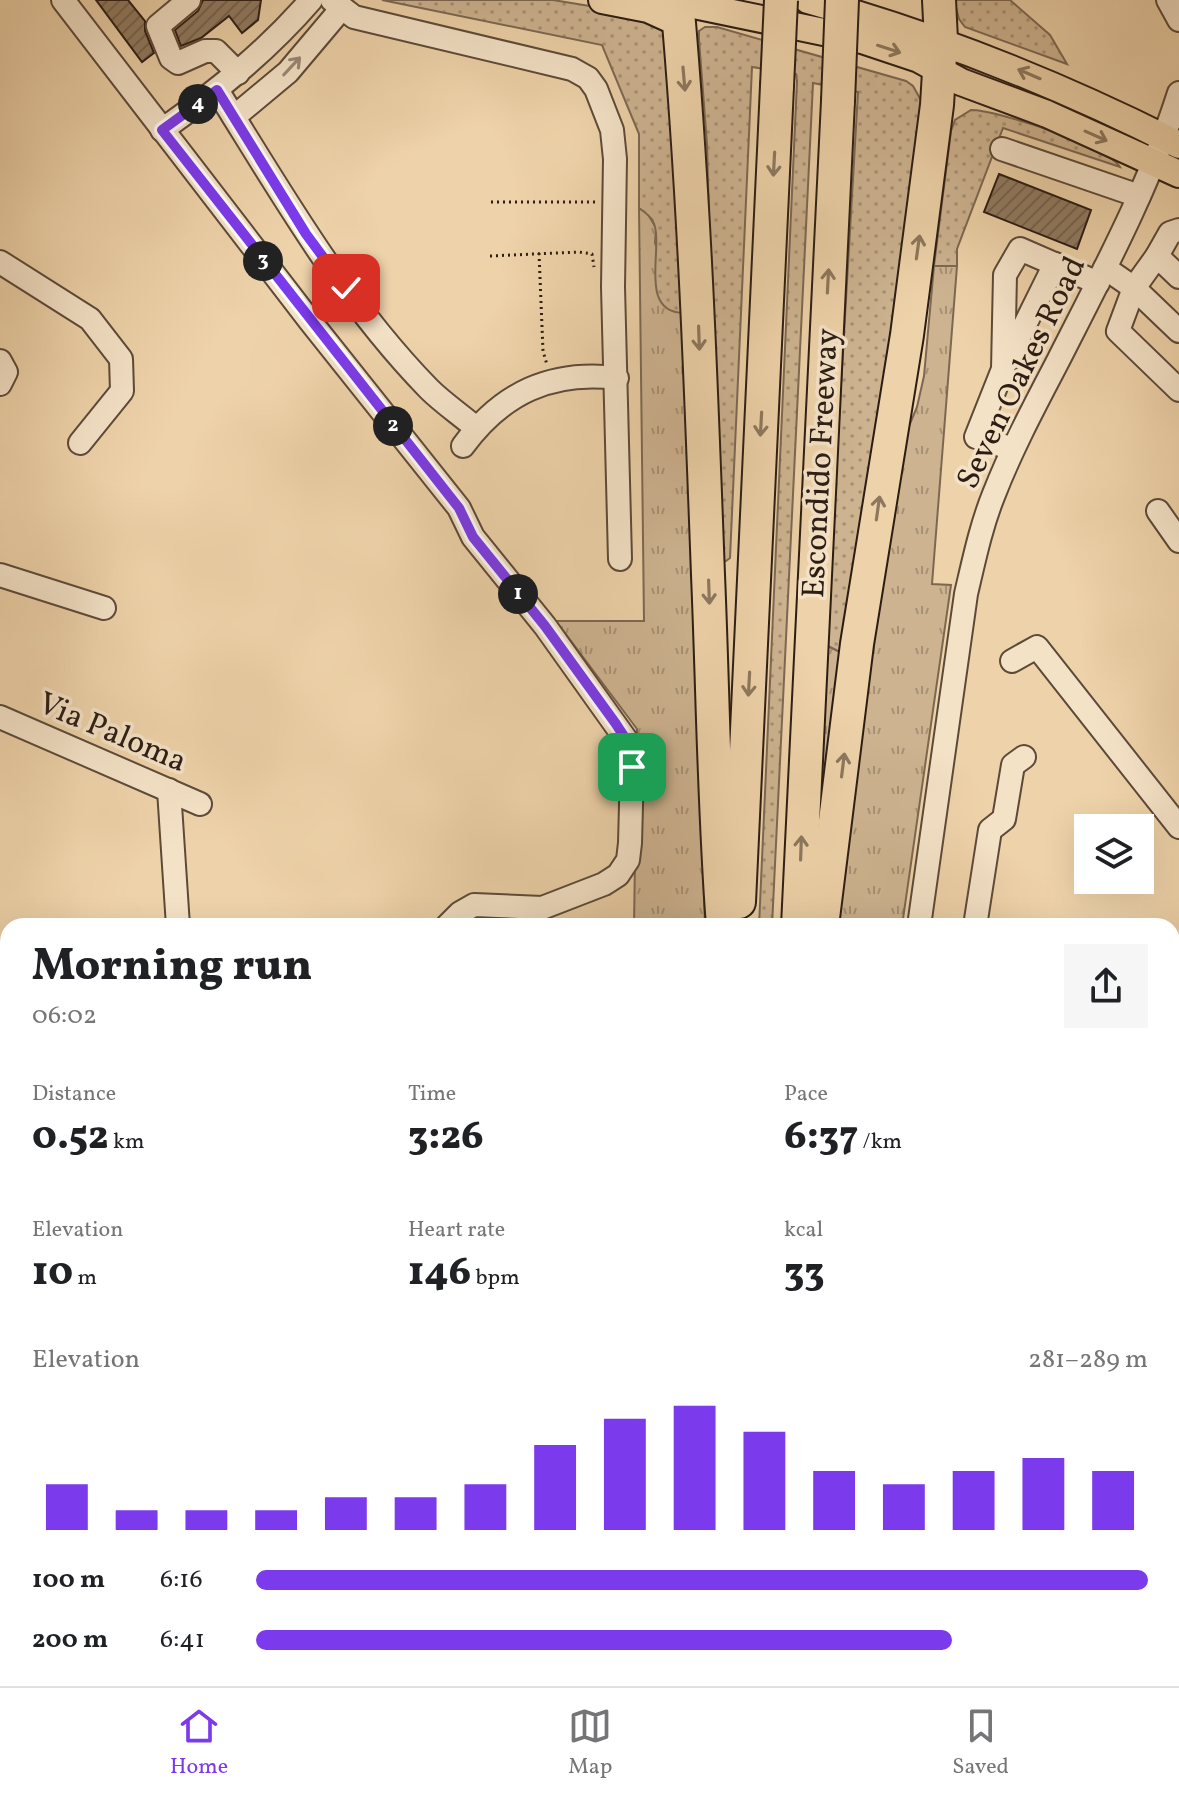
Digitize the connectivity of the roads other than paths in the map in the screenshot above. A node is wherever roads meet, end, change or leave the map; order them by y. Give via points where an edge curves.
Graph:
1 (63, 0) edge
2 (189, 0) edge
3 (311, 0) edge
4 (602, 0) edge
5 (781, 0) edge
6 (808, 0) edge
7 (842, 0) edge
8 (939, 0) edge
9 (1168, 0) edge
10 (676, 6) edge
11 (343, 9) edge
12 (1179, 20) edge
13 (940, 55) junction
14 (238, 73) junction
15 (217, 90) junction
16 (1179, 93) edge
17 (237, 123) junction
18 (162, 130) junction
19 (1172, 141) edge
20 (1002, 149) dead end
21 (1155, 162) junction
22 (1179, 174) edge
23 (1139, 196) junction
24 (1179, 230) edge
25 (1157, 256) junction
26 (0, 262) edge
27 (1055, 264) junction
28 (1101, 275) junction
29 (1179, 277) edge
30 (1134, 288) junction
31 (1179, 331) edge
32 (0, 361) edge
33 (1003, 369) junction
34 (617, 378) junction
35 (0, 384) edge
36 (1179, 390) edge
37 (80, 443) dead end
38 (1013, 449) junction
39 (1158, 511) dead end
40 (1179, 541) edge
41 (620, 559) dead end
42 (0, 575) edge
43 (104, 608) dead end
44 (1012, 661) dead end
45 (0, 717) edge
46 (1024, 757) dead end
47 (169, 790) junction
48 (200, 804) dead end
49 (1179, 827) edge
50 (177, 918) edge
51 (455, 918) edge
52 (723, 918) edge
53 (738, 918) edge
54 (798, 918) edge
55 (823, 918) edge
56 (920, 918) edge
57 (976, 918) edge

1 - 18 street
2 - 14 street via 158,26 171,58 178,63 216,51
3 - 14 street
4 - 10 main road via 648,9
5 -> 53 highway, Escondido Freeway, bridge
6 - 13 main road
54 -> 7 highway, Escondido Freeway, bridge
8 - 13 highway
9 - 12 street
10 -> 13 main road via 862,40 919,59
10 -> 52 highway via 689,133
17 -> 11 street
11 - 34 street via 572,69 588,78 612,130
19 -> 13 main road via 1031,75
13 -> 21 main road via 961,82
55 -> 13 highway via 857,644 907,335
14 - 15 street
15 - 17 street
15 - 18 street
16 - 19 street, Seven Oakes Road
17 - 34 street via 306,234 387,342 469,437 506,400 552,380
18 - 51 street via 459,508 473,537 627,741 632,782 628,860 618,875 542,908 474,905
19 - 21 street, Seven Oakes Road
20 - 23 street
21 - 22 main road
21 - 23 street, Seven Oakes Road
23 - 28 street, Seven Oakes Road
24 - 25 street via 1170,233
25 - 29 street
25 - 30 street
26 - 37 street via 90,319 121,359 122,391
27 - 28 street
27 - 33 street
27 - 33 street via 1020,249 1005,275
28 - 30 street
28 - 38 street, Seven Oakes Road
30 - 31 street
30 - 36 street via 1118,331
32 - 35 street via 6,372
33 - 38 street via 976,437
34 - 41 street
38 - 56 street, Seven Oakes Road via 993,495 966,594
39 - 40 street
42 - 43 street
44 - 49 street via 1037,647
45 - 47 street, Via Paloma
46 - 57 street via 1013,765 1004,819 990,830
47 - 48 street, Via Paloma
47 - 50 street

